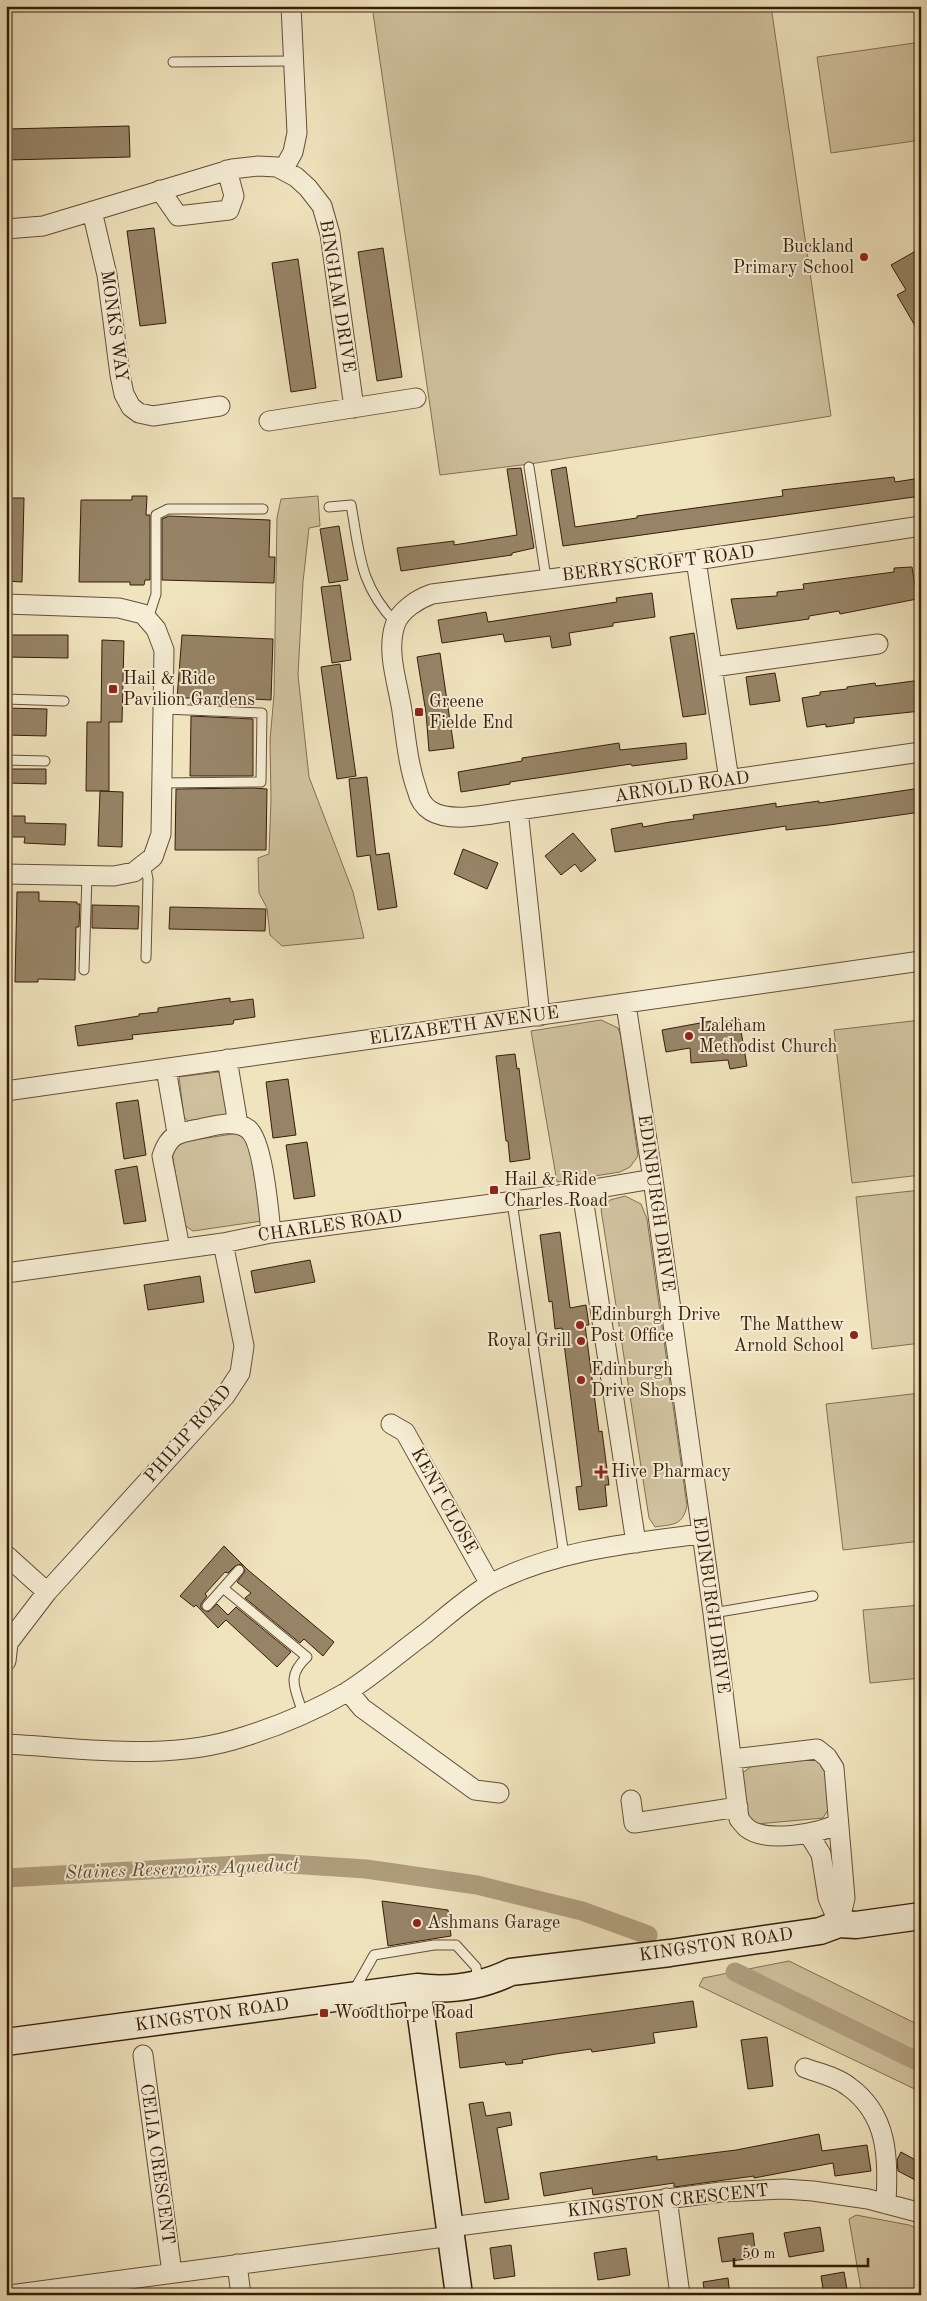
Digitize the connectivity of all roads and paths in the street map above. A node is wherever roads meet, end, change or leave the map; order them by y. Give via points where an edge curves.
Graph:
1 (291, 6) edge
2 (292, 61) junction
3 (173, 62) dead end
4 (227, 170) junction
5 (283, 170) junction
6 (160, 190) junction
7 (92, 212) junction
8 (6, 228) edge
9 (416, 398) dead end
10 (220, 406) dead end
11 (354, 408) junction
12 (269, 421) dead end
13 (529, 468) dead end
14 (329, 508) dead end
15 (262, 509) dead end
16 (921, 526) edge
17 (696, 560) junction
18 (546, 578) junction
19 (6, 604) edge
20 (148, 619) junction
21 (398, 619) junction
22 (878, 644) dead end
23 (713, 667) junction
24 (6, 699) edge
25 (64, 701) dead end
26 (164, 709) junction
27 (921, 752) edge
28 (6, 760) edge
29 (45, 760) dead end
30 (729, 780) junction
31 (162, 783) junction
32 (518, 810) junction
33 (145, 864) junction
34 (6, 874) edge
35 (87, 876) junction
36 (146, 958) dead end
37 (921, 961) edge
38 (84, 970) dead end
39 (626, 1005) junction
40 (540, 1016) junction
41 (227, 1059) junction
42 (166, 1069) junction
43 (6, 1091) edge
44 (238, 1124) junction
45 (177, 1133) junction
46 (653, 1179) junction
47 (582, 1191) junction
48 (512, 1202) junction
49 (271, 1233) junction
50 (222, 1242) junction
51 (180, 1248) junction
52 (6, 1273) edge
53 (391, 1424) dead end
54 (701, 1534) junction
55 (636, 1542) junction
56 (6, 1555) edge
57 (564, 1556) junction
58 (239, 1570) dead end
59 (490, 1584) junction
60 (223, 1588) junction
61 (47, 1592) junction
62 (813, 1596) dead end
63 (207, 1606) dead end
64 (713, 1613) junction
65 (7, 1649) edge
66 (348, 1691) junction
67 (303, 1714) junction
68 (6, 1744) edge
69 (732, 1759) junction
70 (500, 1793) dead end
71 (631, 1800) dead end
72 (738, 1808) junction
73 (837, 1824) junction
74 (808, 1833) junction
75 (921, 1916) edge
76 (839, 1924) junction
77 (477, 1975) junction
78 (417, 1988) junction
79 (351, 1996) junction
80 (6, 2042) edge
81 (143, 2055) dead end
82 (805, 2068) dead end
83 (667, 2198) junction
84 (886, 2204) junction
85 (921, 2213) edge
86 (451, 2231) junction
87 (237, 2264) junction
88 (172, 2273) junction
89 (53, 2292) edge
90 (10, 2295) edge
91 (241, 2295) edge
92 (459, 2295) edge
93 (680, 2295) edge

1 - 2 street
2 - 3 lane
2 - 5 street via 297,133 293,152
4 - 5 street, BINGHAM DRIVE via 258,166
4 - 6 street, BINGHAM DRIVE
4 - 6 street via 234,196 229,210 178,216
5 - 11 street, BINGHAM DRIVE via 308,188 322,206 330,234
6 - 7 street, BINGHAM DRIVE
7 - 8 street, BINGHAM DRIVE via 43,226
7 - 10 street, MONKS WAY via 104,258 120,378 131,407 139,413 153,416
9 - 11 street
11 - 12 street
13 - 18 lane
14 - 21 lane via 352,504 364,576 380,607
15 - 20 lane via 168,509 156,515 156,594
16 - 17 street, BERRYSCROFT ROAD
17 - 18 street, BERRYSCROFT ROAD
17 - 23 street
18 - 21 street, BERRYSCROFT ROAD via 432,594 417,599
19 - 20 street via 120,608 143,614
20 - 26 street via 156,629 164,650
21 - 32 street, ARNOLD ROAD via 392,639 393,658 411,772 423,804 443,816 462,817
22 - 23 street
23 - 30 street
24 - 25 lane
26 - 31 street
26 - 31 lane via 262,713 261,782
27 - 30 street, ARNOLD ROAD
28 - 29 lane
30 - 32 street, ARNOLD ROAD
31 - 33 street via 161,834 153,857
32 - 40 street
33 - 35 street via 134,872
33 - 36 lane via 148,879
34 - 35 street
35 - 38 lane
37 - 39 street, ELIZABETH AVENUE
39 - 40 street, ELIZABETH AVENUE
39 - 46 street, EDINBURGH DRIVE
40 - 41 street, ELIZABETH AVENUE
41 - 42 street, ELIZABETH AVENUE
41 - 44 street
42 - 43 street, ELIZABETH AVENUE
42 - 45 street
44 - 45 street
44 - 49 street via 248,1129 258,1149
45 - 51 street via 166,1142 162,1156
46 - 47 street, CHARLES ROAD
46 - 54 street, EDINBURGH DRIVE
47 - 48 street, CHARLES ROAD
47 - 55 street
48 - 49 street, CHARLES ROAD
48 - 57 lane
49 - 50 street, CHARLES ROAD
50 - 51 street, CHARLES ROAD
50 - 61 street, PHILIP ROAD via 244,1346 240,1373 225,1396
51 - 52 street, CHARLES ROAD
53 - 59 street, KENT CLOSE via 405,1432
54 - 55 street
54 - 64 street, EDINBURGH DRIVE
55 - 57 street
56 - 61 street
57 - 59 street
58 - 60 lane
59 - 66 street
60 - 63 lane
60 - 67 lane via 307,1657 297,1666 293,1676
61 - 65 street, PHILIP ROAD
62 - 64 lane
64 - 69 street, EDINBURGH DRIVE
66 - 67 street
66 - 70 street via 362,1708 475,1790
67 - 68 street via 241,1738 188,1749 141,1751
69 - 72 street
69 - 73 street via 817,1749 834,1768
71 - 72 street via 634,1823
72 - 74 street via 739,1819 748,1829 776,1836
73 - 74 street
73 - 76 street via 845,1898
74 - 76 street via 820,1854 828,1898
75 - 76 street, KINGSTON ROAD via 856,1925
76 - 77 street, KINGSTON ROAD via 820,1931 670,1953 511,1972 490,1982
77 - 78 street, KINGSTON ROAD via 437,1990
77 - 79 lane via 456,1945 389,1951 374,1955
78 - 79 street, KINGSTON ROAD
78 - 86 street
79 - 80 street, KINGSTON ROAD
81 - 88 street, CELIA CRESCENT
82 - 84 street via 847,2085 870,2106 878,2119 884,2144
83 - 84 street, KINGSTON CRESCENT via 784,2189
83 - 86 street, KINGSTON CRESCENT
83 - 93 street
84 - 85 street, KINGSTON CRESCENT
86 - 87 street
86 - 92 street
87 - 88 street
87 - 91 street
88 - 89 street
89 - 90 street

